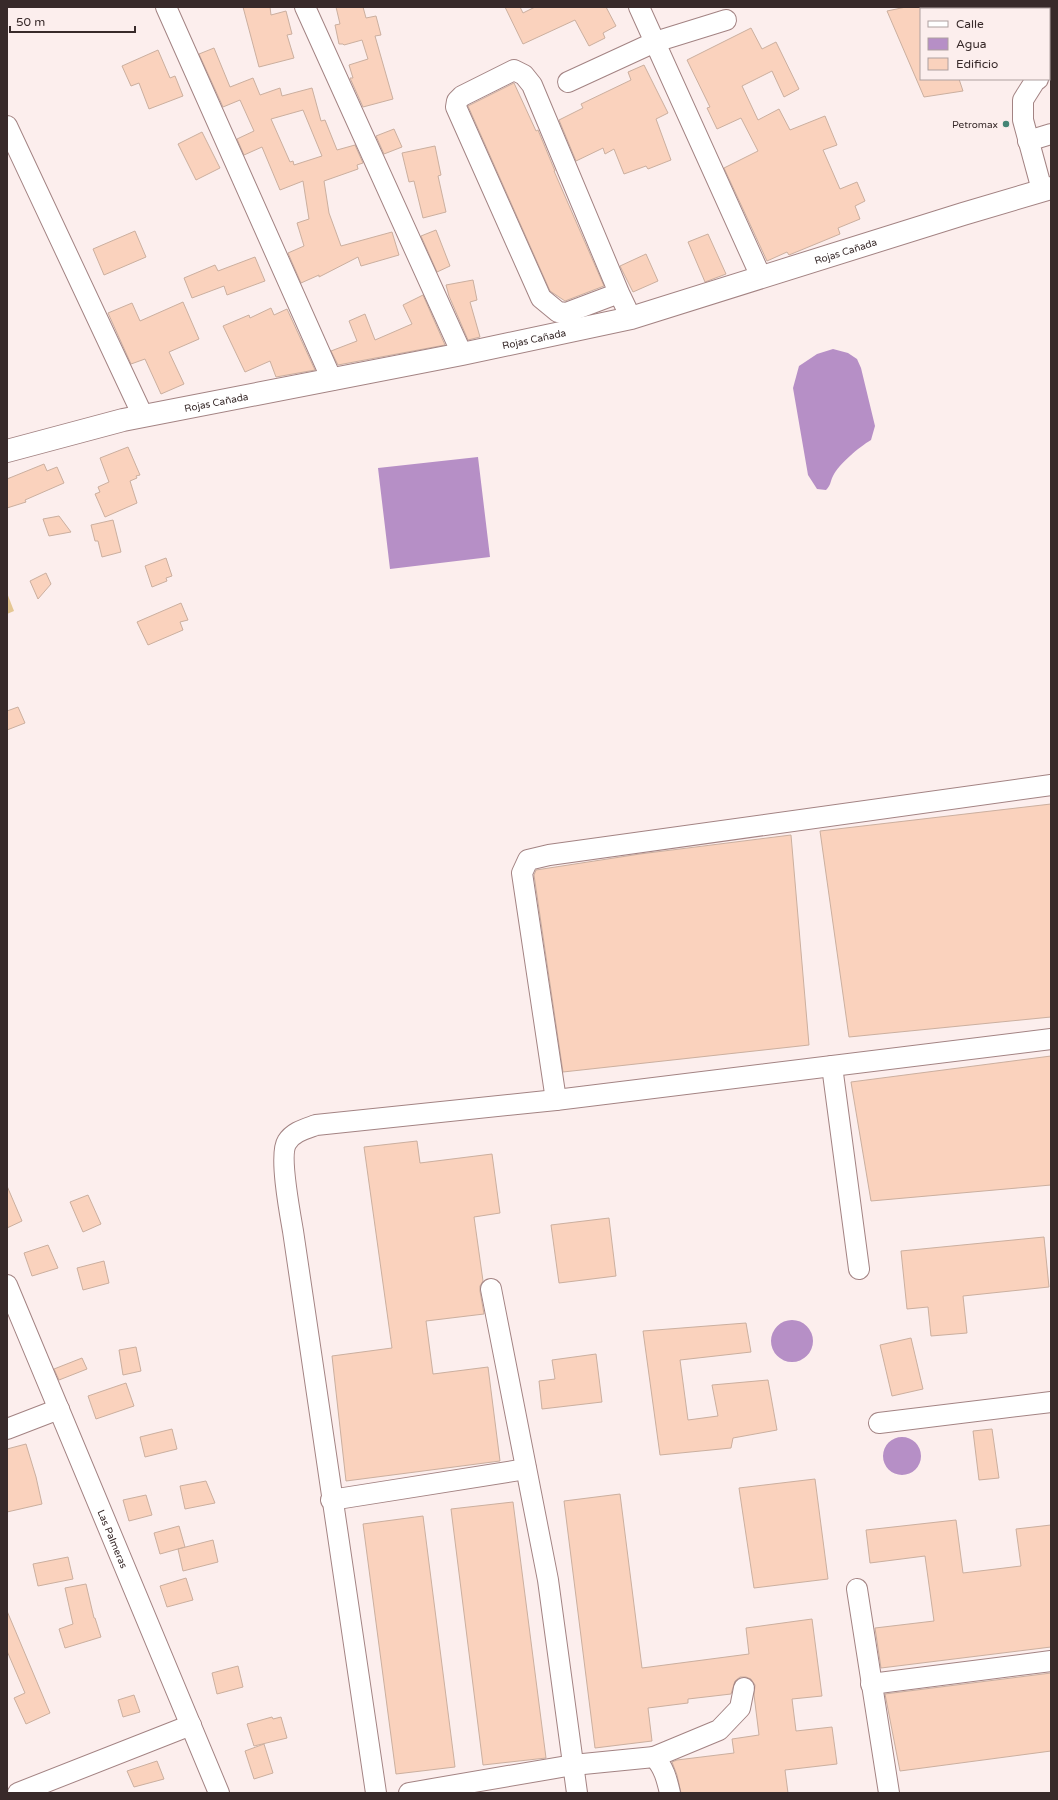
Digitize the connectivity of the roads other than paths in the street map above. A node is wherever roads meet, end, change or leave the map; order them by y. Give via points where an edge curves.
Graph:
1 (166, 7) edge
2 (305, 7) edge
3 (639, 7) edge
4 (726, 20) dead end
5 (655, 42) junction
6 (1035, 80) edge
7 (568, 82) dead end
8 (7, 126) edge
9 (1051, 134) edge
10 (1028, 141) junction
11 (1047, 189) edge
12 (761, 277) junction
13 (619, 293) junction
14 (631, 318) junction
15 (462, 354) junction
16 (332, 380) junction
17 (143, 416) junction
18 (7, 451) edge
19 (1051, 785) edge
20 (1051, 1039) edge
21 (832, 1066) junction
22 (556, 1100) junction
23 (859, 1269) dead end
24 (7, 1285) edge
25 (491, 1289) dead end
26 (1051, 1402) edge
27 (59, 1409) junction
28 (879, 1423) dead end
29 (7, 1429) edge
30 (526, 1470) junction
31 (331, 1500) junction
32 (857, 1589) dead end
33 (1051, 1661) edge
34 (871, 1684) junction
35 (744, 1688) dead end
36 (191, 1725) junction
37 (654, 1757) junction
38 (573, 1764) junction
39 (18, 1793) edge
40 (219, 1793) edge
41 (376, 1793) edge
42 (409, 1793) edge
43 (577, 1793) edge
44 (670, 1793) edge
45 (889, 1793) edge

1 - 16 street
2 - 15 street
3 - 5 street
4 - 5 street
5 - 7 street
5 - 12 street
6 - 10 street via 1024,100 1023,120
8 - 17 street
9 - 10 street
10 - 11 street
11 - 12 main road, Rojas Cañada
12 - 14 main road, Rojas Cañada
13 - 13 street via 532,85 524,75 514,70 462,96 456,107 540,298 558,312 566,313
13 - 14 street
14 - 15 main road, Rojas Cañada
15 - 16 main road, Rojas Cañada
16 - 17 main road, Rojas Cañada
17 - 18 main road, Rojas Cañada
19 - 22 street via 528,860 522,873
20 - 21 street
21 - 22 street
21 - 23 street
22 - 31 street via 316,1125 296,1132 286,1142 283,1155
24 - 27 street, Las Palmeras
25 - 30 street
26 - 28 street
27 - 29 street
27 - 36 street, Las Palmeras
30 - 31 street
30 - 38 street via 548,1580
31 - 41 street
32 - 34 street
33 - 34 street
34 - 45 street
35 - 37 street via 740,1708 720,1730
36 - 39 street
36 - 40 street, Las Palmeras
37 - 38 street
37 - 44 street via 660,1762
38 - 42 street
38 - 43 street

